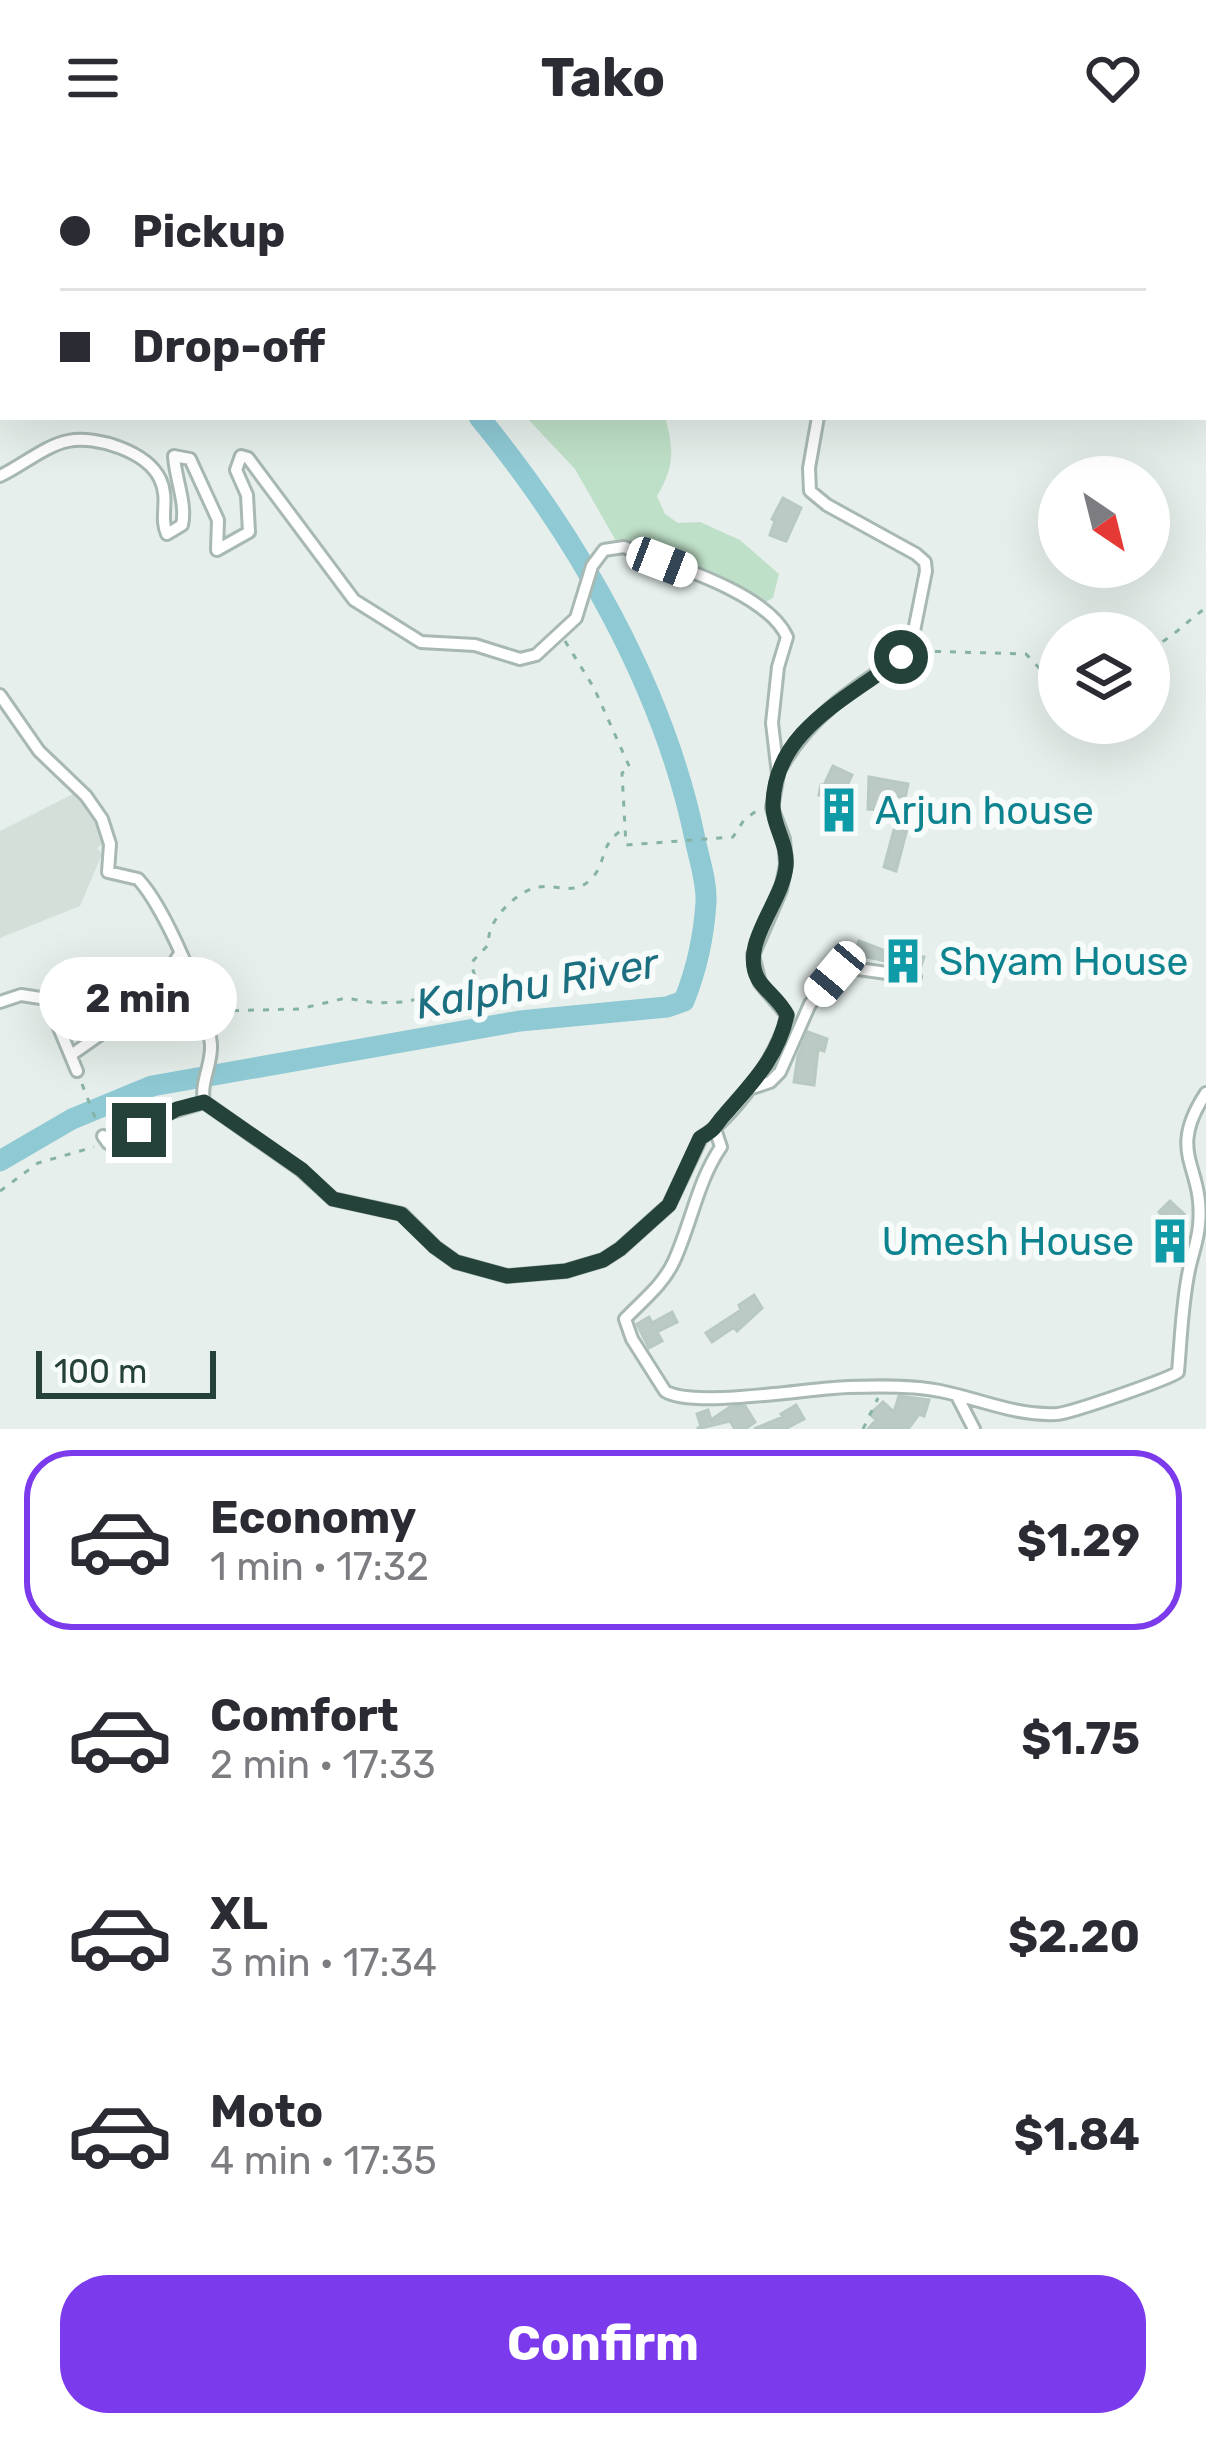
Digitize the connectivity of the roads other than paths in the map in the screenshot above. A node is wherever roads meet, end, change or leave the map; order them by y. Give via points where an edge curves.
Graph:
1 (818, 420) edge
2 (0, 476) edge
3 (0, 694) edge
4 (778, 774) junction
5 (179, 955) junction
6 (915, 977) dead end
7 (0, 1002) edge
8 (71, 1055) junction
9 (76, 1071) road end
10 (752, 1088) junction
11 (1206, 1093) edge
12 (204, 1102) junction
13 (716, 1132) junction
14 (103, 1136) road end
15 (957, 1396) junction
16 (974, 1429) edge

1 - 4 street via 810,490 925,562 925,583 910,651 800,734
2 - 4 street via 68,441 136,453 167,497 167,534 185,514 175,475 174,456 181,455 218,520 217,550 249,532 236,470 241,456 354,600 421,642 475,645 520,659 536,655 576,618 592,566 604,550 624,547 776,617 787,638 772,711
3 - 5 street via 39,751 97,811 110,844 108,872 143,884
4 - 10 street via 772,808 786,864 753,955 760,983 787,1015
5 - 8 street via 152,998 121,1011
5 - 12 street via 211,1043
6 - 10 street via 844,967 810,1004 780,1072
7 - 8 street via 46,999
8 - 9 street
10 - 13 street
11 - 15 street via 1185,1143 1199,1224 1178,1372 1063,1414
12 - 13 street via 333,1199 401,1214 456,1262 507,1276 566,1271 620,1249 669,1205 700,1138
12 - 14 street via 117,1143
13 - 15 street via 723,1142 675,1259 625,1318 672,1396 850,1387
15 - 16 street

